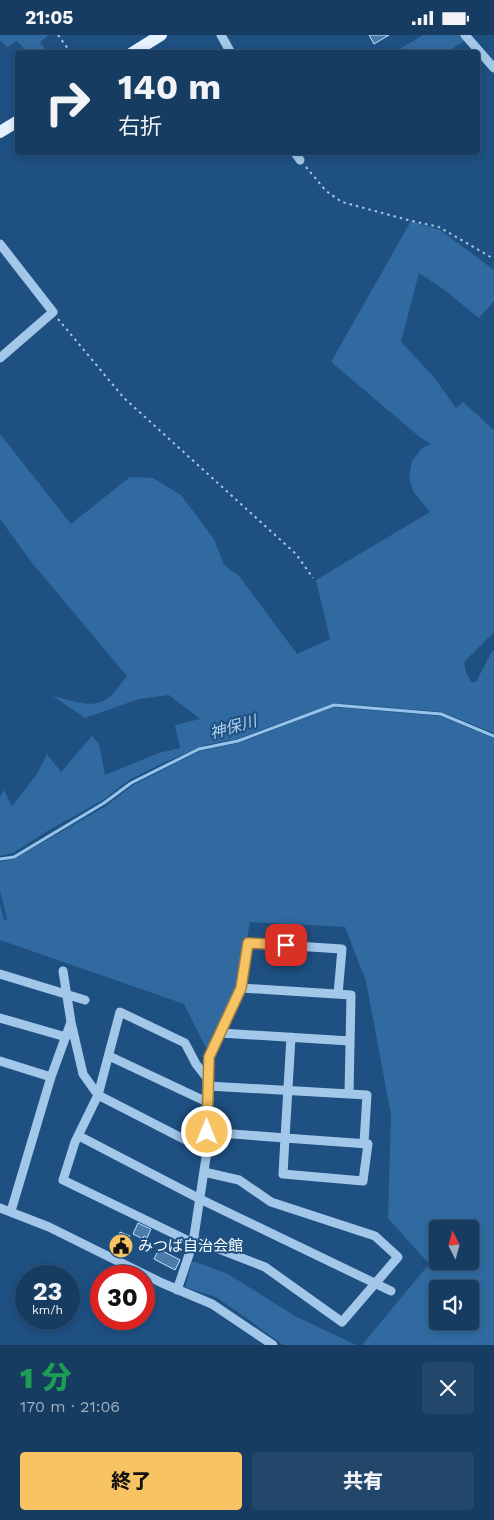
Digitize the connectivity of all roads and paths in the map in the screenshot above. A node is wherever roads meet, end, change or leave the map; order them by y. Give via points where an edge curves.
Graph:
1 (58, 35) edge
2 (161, 35) edge
3 (221, 35) edge
4 (465, 35) edge
5 (69, 50) edge
6 (137, 50) edge
7 (229, 50) edge
8 (477, 50) edge
9 (480, 53) edge
10 (494, 68) edge
11 (15, 123) edge
12 (0, 132) edge
13 (297, 156) edge
14 (0, 244) edge
15 (494, 259) edge
16 (53, 313) junction
17 (0, 358) edge
18 (313, 578) dead end
19 (63, 971) dead end
20 (0, 975) edge
21 (241, 988) junction
22 (66, 995) junction
23 (338, 995) junction
24 (85, 999) dead end
25 (0, 1018) edge
26 (71, 1022) junction
27 (220, 1033) junction
28 (66, 1037) junction
29 (291, 1037) junction
30 (350, 1041) junction
31 (109, 1055) junction
32 (0, 1061) edge
33 (51, 1077) junction
34 (207, 1082) junction
35 (288, 1091) junction
36 (349, 1094) junction
37 (98, 1095) junction
38 (208, 1102) junction
39 (207, 1132) junction
40 (79, 1136) junction
41 (285, 1138) junction
42 (364, 1143) junction
43 (207, 1151) junction
44 (204, 1172) junction
45 (200, 1199) junction
46 (0, 1208) edge
47 (11, 1211) junction
48 (193, 1241) junction
49 (375, 1283) junction
50 (177, 1290) junction
51 (391, 1291) dead end
52 (272, 1345) edge

1 - 5 path
2 - 6 main road
3 - 7 street
4 - 8 street
9 - 10 street
11 - 12 main road
13 - 15 path via 326,191 342,202 439,227
14 - 16 street
16 - 17 street
16 - 18 path via 124,398 296,554
19 - 22 street
20 - 22 street
21 - 23 street
21 - 23 street via 248,943 342,949
21 - 27 street
22 - 24 street
22 - 26 street
23 - 30 street via 352,995
25 - 28 street
26 - 28 street
26 - 37 street via 83,1074
27 - 29 street
27 - 34 street via 209,1057
28 - 33 street
29 - 30 street
29 - 35 street
30 - 36 street
31 - 34 street via 120,1011 185,1043
31 - 37 street
31 - 38 street
32 - 33 street
33 - 47 street
34 - 35 street
34 - 38 street
35 - 36 street
35 - 41 street
36 - 42 street via 367,1095
37 - 40 street
37 - 43 street
38 - 39 street
39 - 41 street
39 - 43 street
40 - 45 street
40 - 48 street via 63,1180
41 - 42 street
41 - 42 street via 283,1174 363,1181 368,1144
43 - 44 street
44 - 45 street
44 - 49 street via 240,1179 271,1202 375,1236 398,1257
45 - 48 street
45 - 49 street
46 - 47 street
47 - 50 street
48 - 49 street via 265,1267 342,1322
48 - 50 street
49 - 51 street
50 - 52 street via 212,1304

